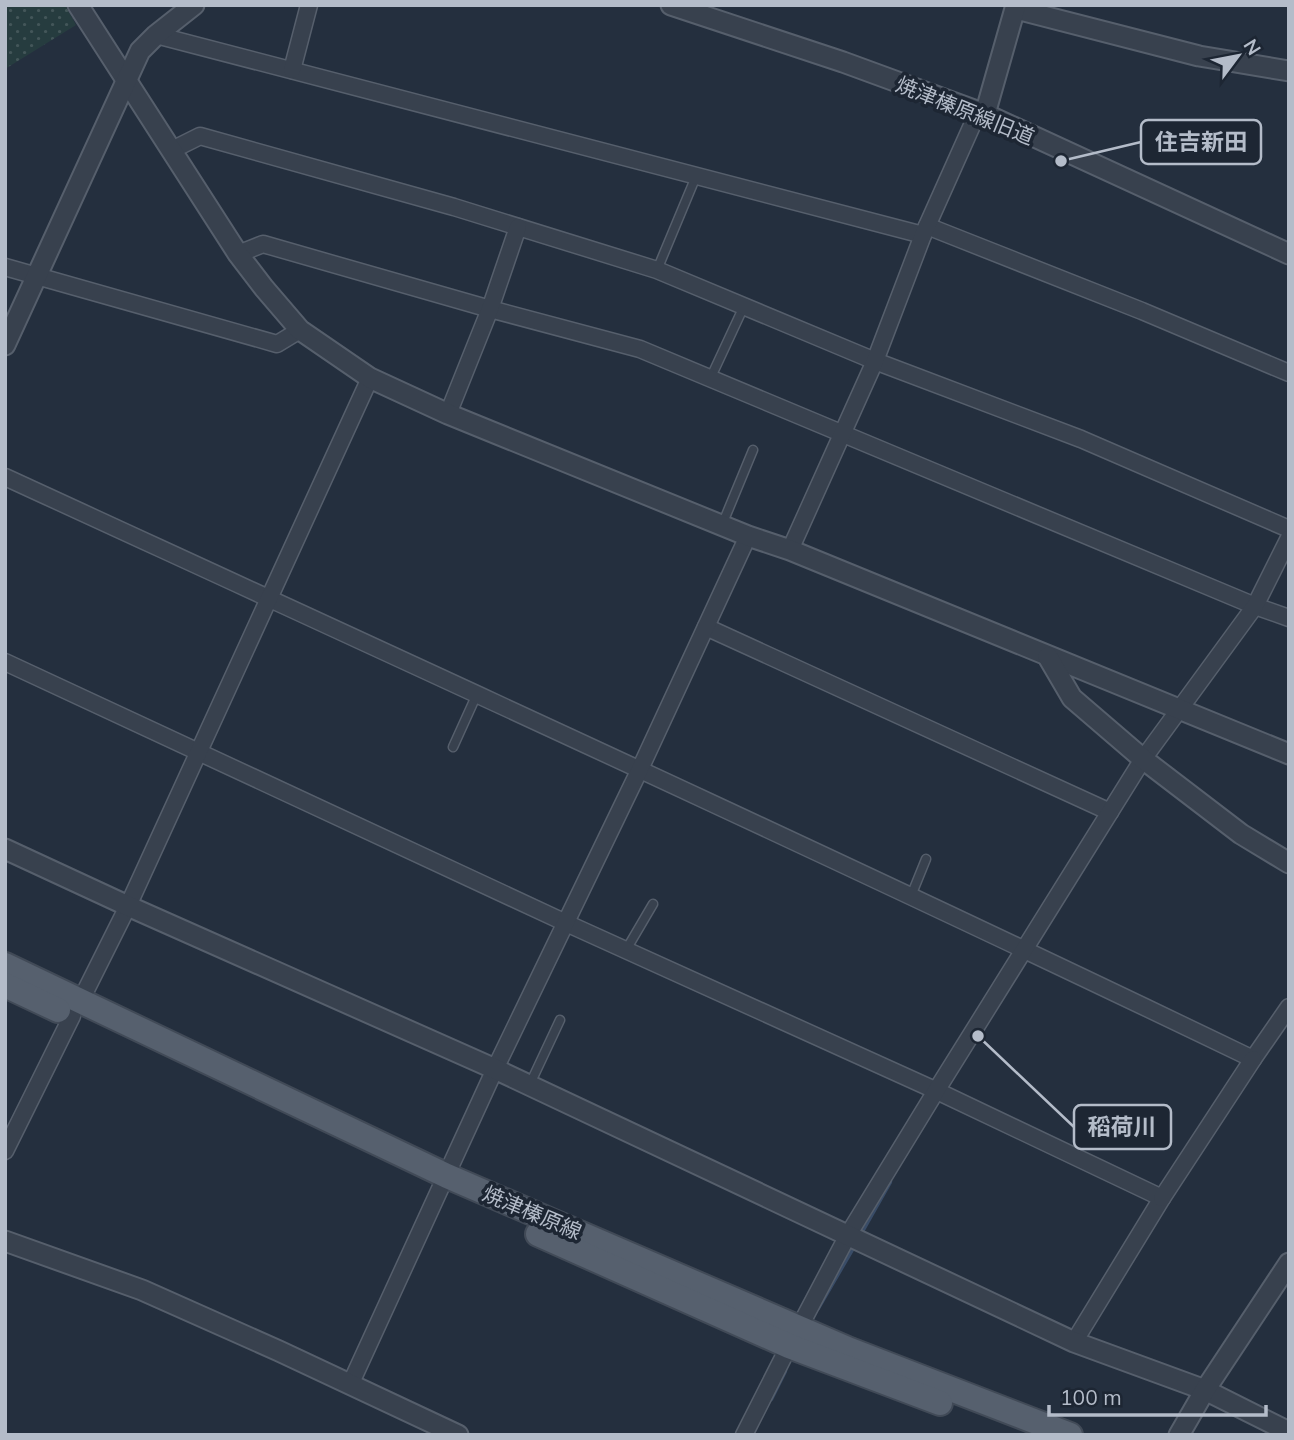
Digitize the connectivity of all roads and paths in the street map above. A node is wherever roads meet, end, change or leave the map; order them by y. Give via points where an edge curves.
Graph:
1 (78, 5) edge
2 (194, 5) edge
3 (309, 5) edge
4 (671, 5) edge
5 (1012, 7) edge
6 (156, 35) junction
7 (292, 70) junction
8 (1289, 71) edge
9 (127, 80) junction
10 (982, 113) junction
11 (172, 150) junction
12 (697, 174) junction
13 (517, 227) junction
14 (925, 230) junction
15 (238, 254) junction
16 (1289, 254) edge
17 (5, 267) edge
18 (657, 270) junction
19 (38, 277) junction
20 (745, 304) junction
21 (490, 309) junction
22 (300, 330) junction
23 (5, 345) edge
24 (875, 360) junction
25 (1289, 373) edge
26 (711, 377) junction
27 (370, 378) junction
28 (448, 414) junction
29 (843, 432) junction
30 (753, 450) dead end
31 (5, 477) edge
32 (722, 525) junction
33 (1289, 529) edge
34 (748, 536) junction
35 (1289, 538) edge
36 (790, 550) junction
37 (268, 598) junction
38 (1255, 607) junction
39 (1289, 618) edge
40 (706, 627) junction
41 (1048, 657) junction
42 (5, 662) edge
43 (477, 694) junction
44 (1180, 709) junction
45 (453, 747) dead end
46 (198, 752) junction
47 (1289, 754) edge
48 (1143, 759) junction
49 (640, 769) junction
50 (1110, 812) junction
51 (5, 849) edge
52 (926, 859) dead end
53 (1289, 863) edge
54 (911, 896) junction
55 (653, 904) dead end
56 (128, 906) junction
57 (566, 923) junction
58 (625, 950) junction
59 (1030, 952) junction
60 (5, 965) edge
61 (5, 985) edge
62 (1289, 1007) edge
63 (76, 1009) junction
64 (560, 1020) dead end
65 (1253, 1059) junction
66 (495, 1069) junction
67 (530, 1085) junction
68 (942, 1093) junction
69 (5, 1151) edge
70 (444, 1183) junction
71 (1162, 1198) junction
72 (854, 1238) junction
73 (5, 1241) edge
74 (1289, 1264) edge
75 (794, 1337) junction
76 (1074, 1342) junction
77 (350, 1385) junction
78 (1205, 1390) junction
79 (1289, 1432) edge
80 (458, 1435) edge
81 (744, 1435) edge
82 (1022, 1435) edge
83 (1070, 1435) edge
84 (1178, 1435) edge

1 - 9 street
2 - 6 street
3 - 7 street
4 - 10 street, 焼津榛原線旧道
5 - 8 street via 1199,56
5 - 10 street
6 - 7 street
6 - 9 street via 140,51
7 - 12 street
9 - 11 street
9 - 19 street
10 - 14 street
10 - 16 street, 焼津榛原線旧道
11 - 13 street via 200,136
11 - 15 street
12 - 14 street
12 - 18 lane
13 - 18 street
13 - 21 street
14 - 24 street
14 - 25 street via 1142,311
15 - 21 street via 263,244
15 - 22 street
17 - 19 street
18 - 20 street
19 - 22 street via 277,344
19 - 23 street
20 - 24 street
20 - 26 lane
21 - 26 street via 640,349
21 - 28 street
22 - 27 street
24 - 29 street
24 - 33 street via 1081,439
26 - 29 street
27 - 28 street
27 - 37 street
28 - 32 street
29 - 36 street
29 - 38 street
30 - 32 lane
31 - 37 street
32 - 34 street
34 - 36 street
34 - 40 street
35 - 38 street
36 - 41 street
37 - 43 street
37 - 46 street
38 - 39 street
38 - 44 street
40 - 49 street
40 - 50 street
41 - 44 street
41 - 48 street via 1072,698
42 - 46 street
43 - 45 lane
43 - 49 street
44 - 47 street
44 - 48 street
46 - 56 street
46 - 57 street
48 - 50 street
48 - 53 street via 1241,834
49 - 54 street
49 - 57 street
50 - 59 street
51 - 56 street
52 - 54 lane
54 - 59 street
55 - 58 lane
56 - 63 street
56 - 66 street
57 - 58 street
57 - 66 street
58 - 68 street
59 - 65 street
59 - 68 street
60 - 63 main road, 焼津榛原線
61 - 63 main road, 焼津榛原線
62 - 65 street
63 - 69 street
63 - 70 main road, 焼津榛原線
64 - 67 lane
65 - 71 street
66 - 67 street
66 - 70 street
67 - 72 street
68 - 71 street
68 - 72 street
70 - 75 main road, 焼津榛原線
70 - 77 street
71 - 76 street
72 - 75 street
72 - 76 street
73 - 77 street via 142,1290
74 - 78 street
75 - 81 street
75 - 82 main road, 焼津榛原線
75 - 83 main road, 焼津榛原線
76 - 78 street
77 - 80 street
78 - 79 street
78 - 84 street

